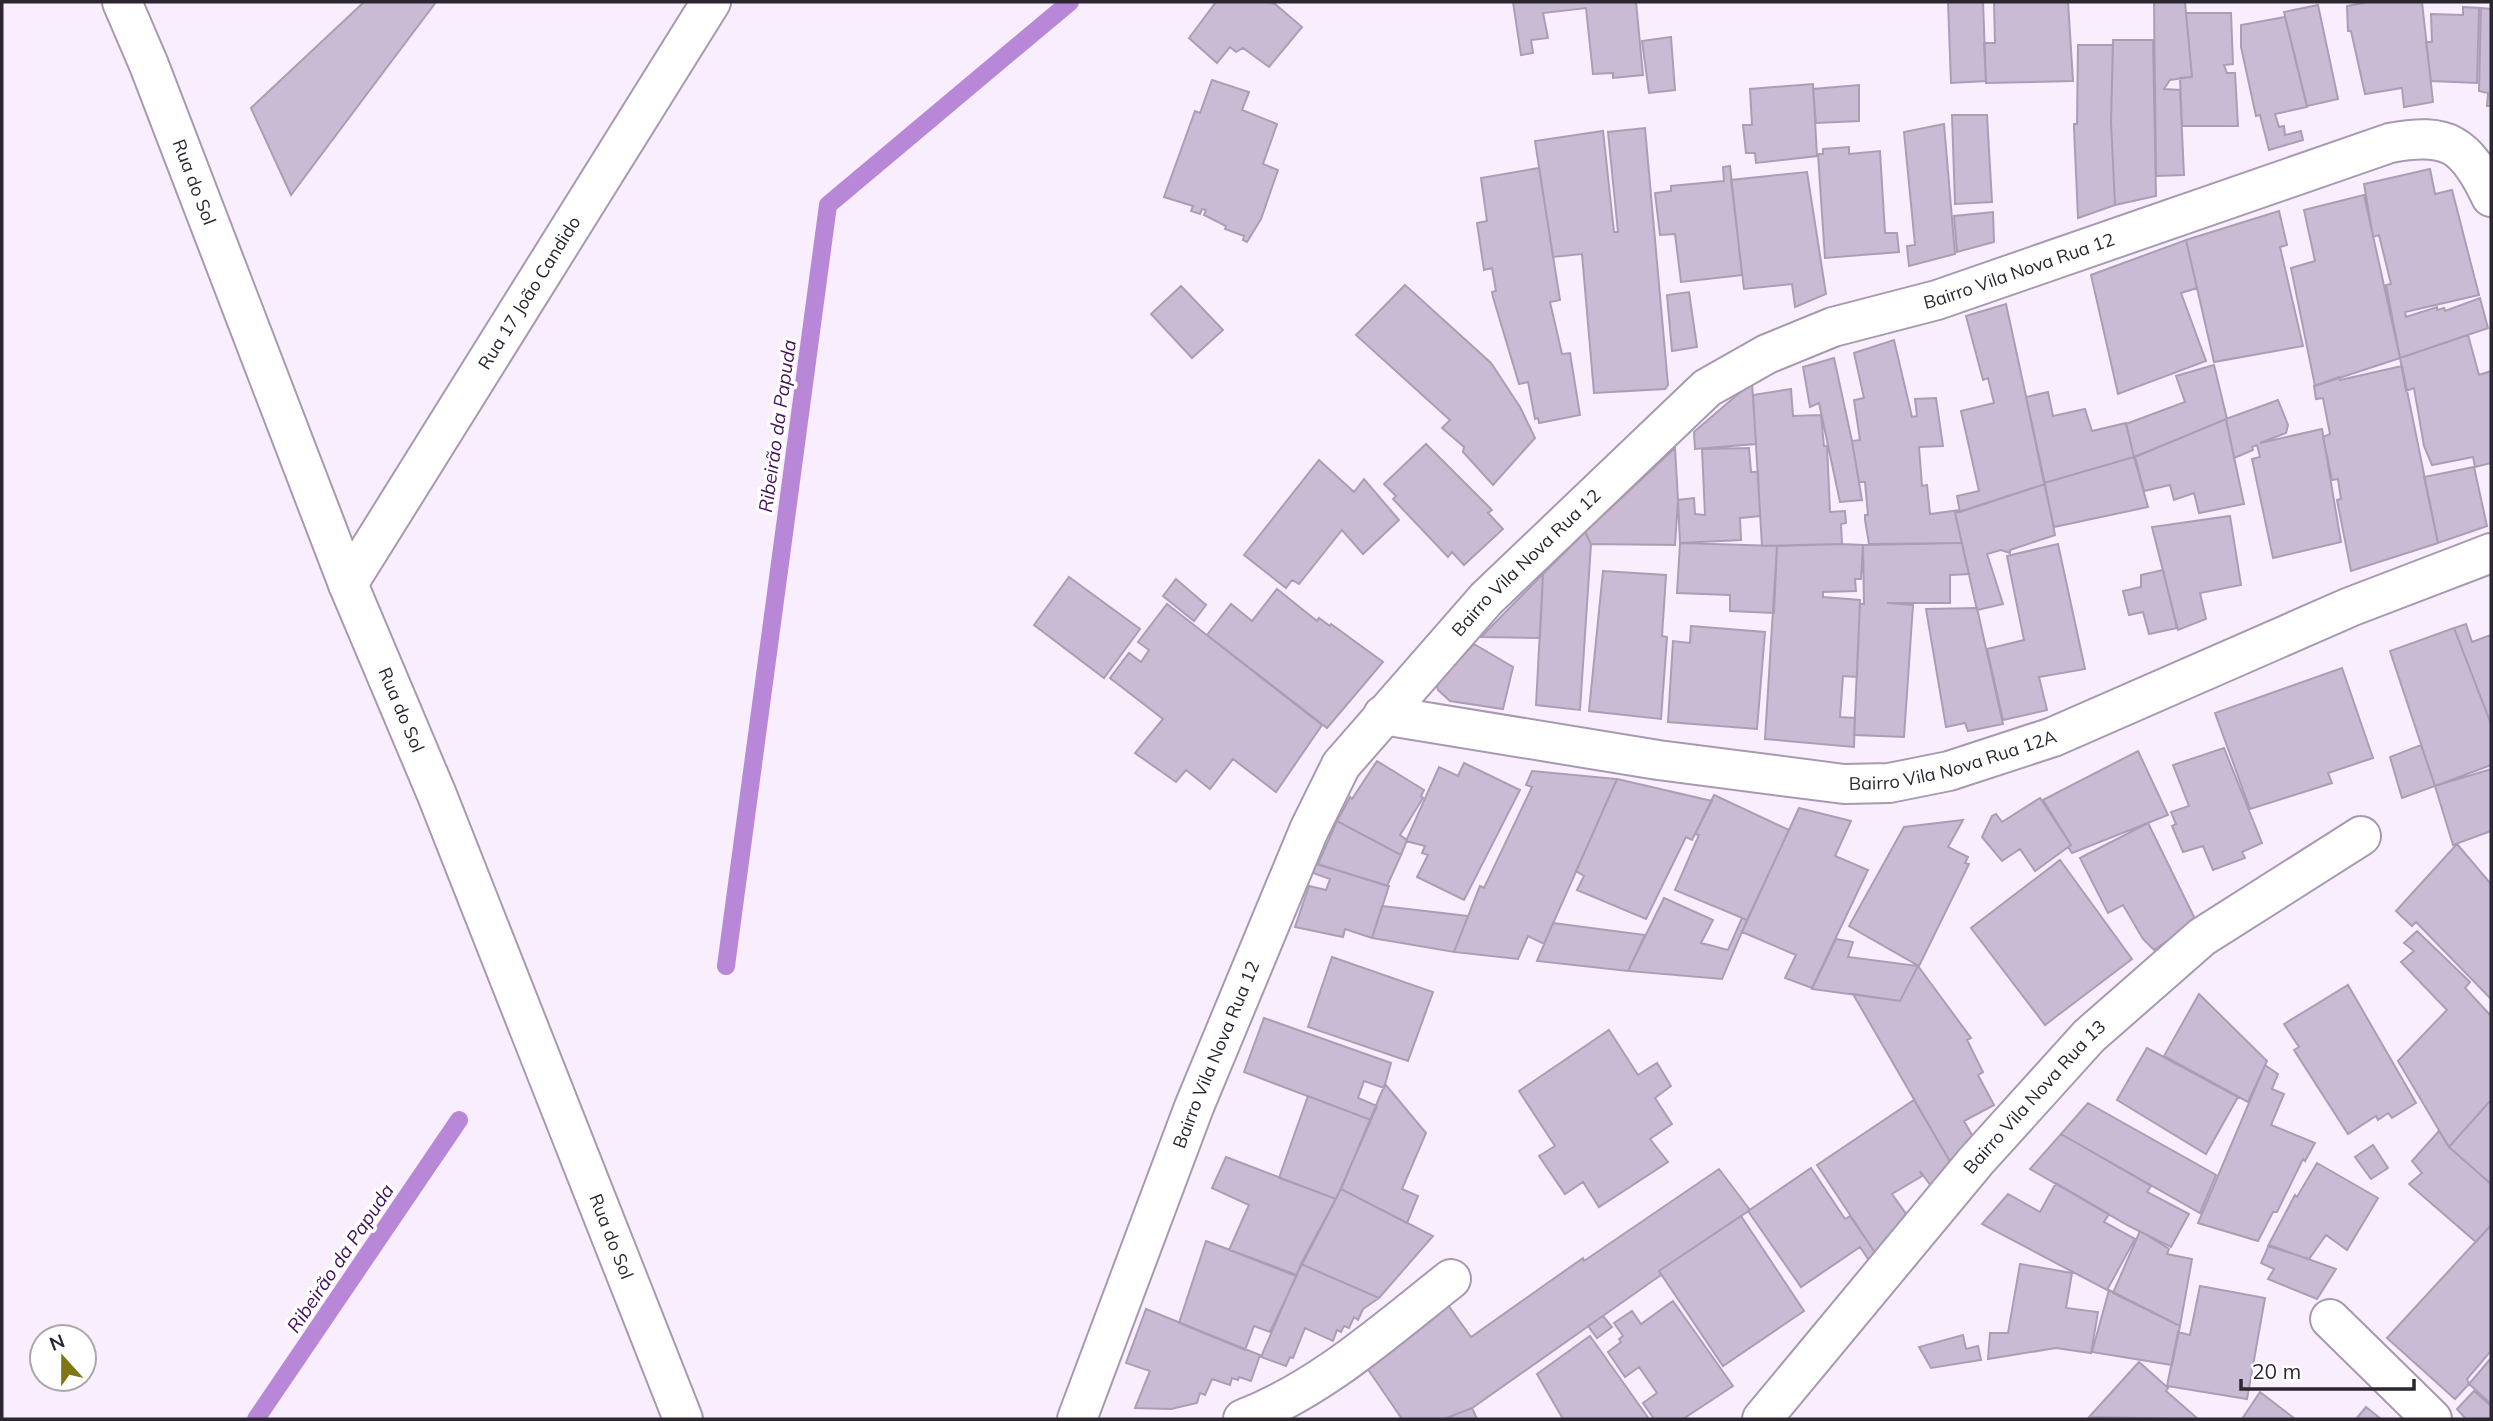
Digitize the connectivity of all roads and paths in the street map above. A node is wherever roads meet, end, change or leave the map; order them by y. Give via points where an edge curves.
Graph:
1 (122, 2) edge
2 (710, 2) edge
3 (2491, 197) edge
4 (2491, 553) edge
5 (348, 584) junction
6 (1383, 715) junction
7 (2361, 836) dead end
8 (1451, 1279) dead end
9 (2330, 1319) dead end
10 (683, 1419) edge
11 (1077, 1419) edge
12 (1243, 1419) edge
13 (1762, 1419) edge
14 (2432, 1419) edge

1 - 5 street, Rua do Sol
2 - 5 street, Rua 17 João Candido
3 - 6 street, Bairro Vila Nova Rua 12 via 2473,165 2447,142 2431,138 2390,143 1937,300 1833,327 1767,354 1707,388 1651,440 1486,599
4 - 6 street, Bairro Vila Nova Rua 12A via 2350,607 2053,737 1949,771 1889,783 1844,784 1672,762
5 - 10 street, Rua do Sol via 437,795
6 - 11 street, Bairro Vila Nova Rua 12 via 1341,765 1309,830 1194,1107
7 - 13 street, Bairro Vila Nova Rua 13 via 2202,937 2089,1036 1976,1160
8 - 12 street via 1349,1359 1268,1410
9 - 14 street

